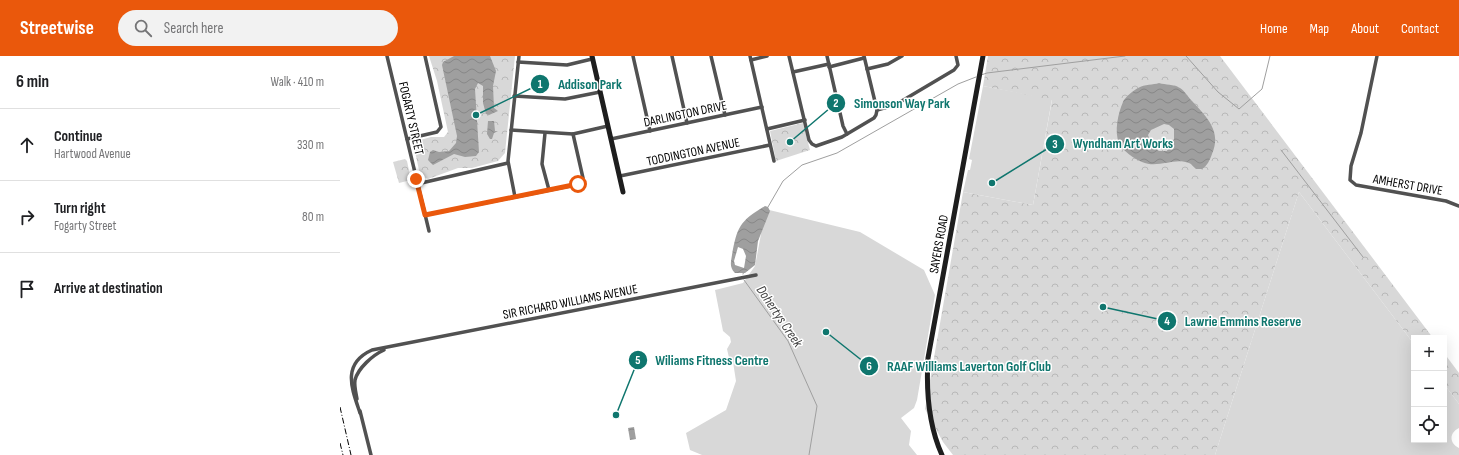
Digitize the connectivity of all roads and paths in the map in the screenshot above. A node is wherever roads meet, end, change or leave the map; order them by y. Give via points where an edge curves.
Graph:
1 (387, 56) edge
2 (425, 56) edge
3 (519, 56) edge
4 (632, 56) edge
5 (672, 56) edge
6 (711, 56) edge
7 (767, 56) edge
8 (790, 56) edge
9 (827, 56) edge
10 (902, 56) edge
11 (956, 56) edge
12 (983, 56) edge
13 (1377, 56) edge
14 (864, 57) edge
15 (592, 58) edge
16 (751, 58) edge
17 (518, 62) junction
18 (829, 65) junction
19 (867, 69) junction
20 (793, 72) junction
21 (600, 92) junction
22 (514, 96) junction
23 (762, 107) junction
24 (877, 110) junction
25 (725, 115) junction
26 (805, 120) junction
27 (687, 123) junction
28 (608, 126) junction
29 (767, 129) junction
30 (511, 130) junction
31 (650, 131) junction
32 (545, 133) junction
33 (573, 134) junction
34 (847, 134) junction
35 (611, 138) junction
36 (406, 139) junction
37 (770, 145) junction
38 (774, 161) dead end
39 (508, 163) junction
40 (620, 176) junction
41 (418, 184) junction
42 (548, 190) junction
43 (623, 192) dead end
44 (515, 197) junction
45 (1459, 206) edge
46 (425, 215) junction
47 (429, 231) dead end
48 (756, 275) dead end
49 (389, 348) junction
50 (359, 361) junction
51 (364, 366) junction
52 (360, 413) junction
53 (371, 455) edge
54 (942, 455) edge

1 - 36 street, FOGARTY STREET
2 - 36 street via 441,127 437,132
3 - 17 street
4 - 31 street
5 - 27 street
6 - 25 street
7 - 16 street
8 - 20 street
9 - 18 street
10 - 19 street via 888,64
11 - 24 street via 958,65 954,70 895,104
12 - 54 main road, SAYERS ROAD via 928,358 926,386 929,410
13 - 45 street, AMHERST DRIVE via 1372,92 1350,170 1350,180 1353,183 1446,201
14 - 18 street
14 - 19 street
15 - 17 street via 567,64
15 - 21 main road
16 - 23 street
17 - 22 street
18 - 20 street
18 - 34 street
19 - 24 street
20 - 26 street
21 - 22 street via 565,100
21 - 28 main road
22 - 30 street
23 - 25 street, DARLINGTON DRIVE
23 - 29 street
24 - 34 street via 875,116
25 - 27 street, DARLINGTON DRIVE
26 - 29 street
26 - 34 street via 813,145
27 - 31 street, DARLINGTON DRIVE
28 - 33 street
28 - 35 main road
29 - 37 street
30 - 32 street
30 - 39 street
31 - 35 street, DARLINGTON DRIVE
32 - 33 street
32 - 42 street via 542,164
33 - 42 street via 582,181
35 - 40 main road
36 - 41 street, FOGARTY STREET
37 - 38 street
37 - 40 street, TODDINGTON AVENUE
39 - 41 street
39 - 44 street
40 - 43 main road
41 - 46 street, FOGARTY STREET
42 - 44 street
44 - 46 street
46 - 47 street, FOGARTY STREET
48 - 49 street, SIR RICHARD WILLIAMS AVENUE
49 - 50 street, SIR RICHARD WILLIAMS AVENUE via 370,351
49 - 51 street, SIR RICHARD WILLIAMS AVENUE via 376,354
50 - 51 street
50 - 52 street, SIR RICHARD WILLIAMS AVENUE via 350,382
51 - 52 street, SIR RICHARD WILLIAMS AVENUE via 355,381
52 - 53 street, SIR RICHARD WILLIAMS AVENUE

